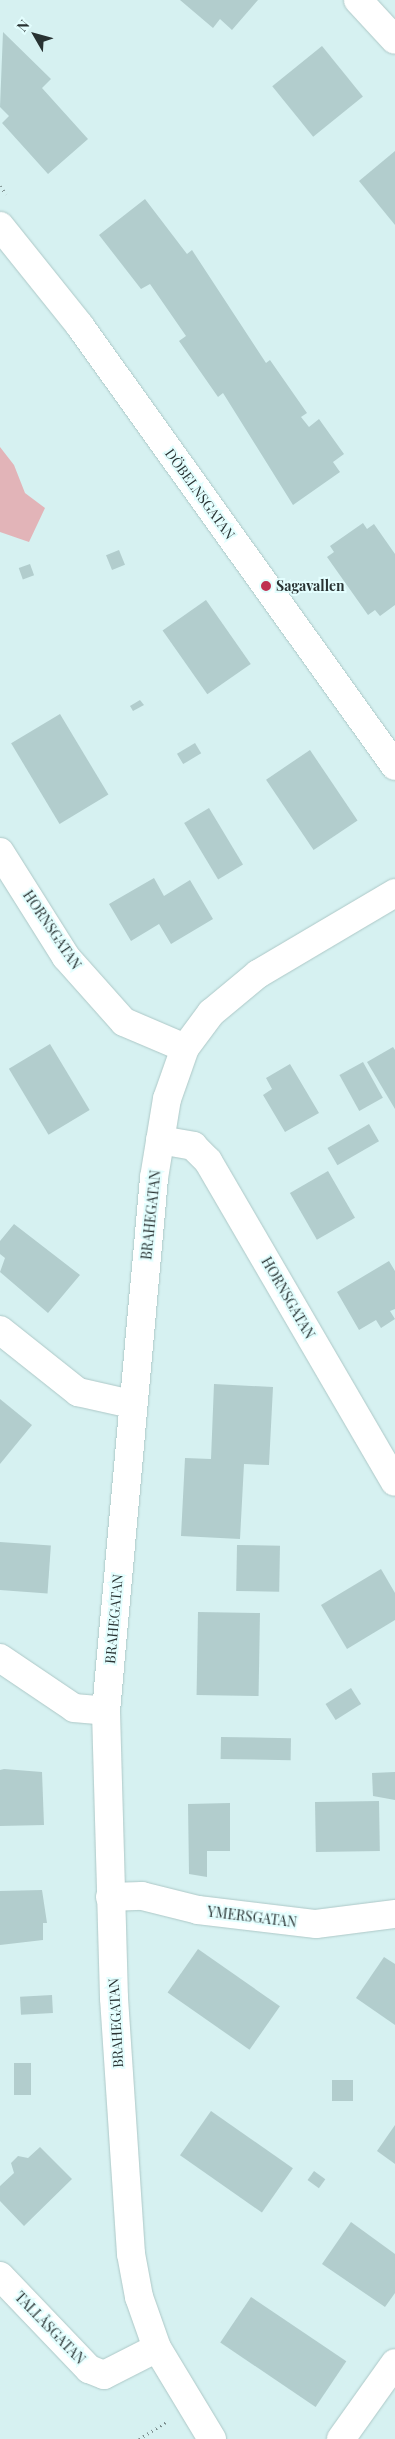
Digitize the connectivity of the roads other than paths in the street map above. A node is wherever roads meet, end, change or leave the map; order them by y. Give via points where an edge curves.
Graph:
1 (358, 0) edge
2 (395, 40) edge
3 (0, 226) edge
4 (395, 766) edge
5 (0, 852) edge
6 (395, 893) edge
7 (185, 1048) junction
8 (160, 1140) junction
9 (0, 1330) edge
10 (130, 1404) junction
11 (395, 1482) edge
12 (0, 1658) edge
13 (106, 1711) junction
14 (110, 1897) junction
15 (395, 1914) edge
16 (0, 2276) edge
17 (157, 2348) junction
18 (395, 2363) edge
19 (212, 2439) edge
20 (341, 2439) edge

1 - 2 street
3 - 4 street, DÖBELNSGATAN via 80,326
5 - 7 street, HORNSGATAN via 66,957 124,1022
6 - 7 street, BRAHEGATAN via 258,974 211,1013
7 - 8 street, BRAHEGATAN via 167,1100
8 - 10 street, BRAHEGATAN
8 - 11 street, HORNSGATAN via 193,1146 208,1161
9 - 10 street via 78,1392
10 - 13 street, BRAHEGATAN
12 - 13 street via 74,1708
13 - 14 street, BRAHEGATAN
14 - 15 street, YMERSGATAN via 142,1896 198,1910 316,1924
14 - 17 street, BRAHEGATAN via 131,2254 138,2297
16 - 17 street, TALLÅSGATAN via 89,2369 104,2375
17 - 19 street, BRAHEGATAN
18 - 20 street

